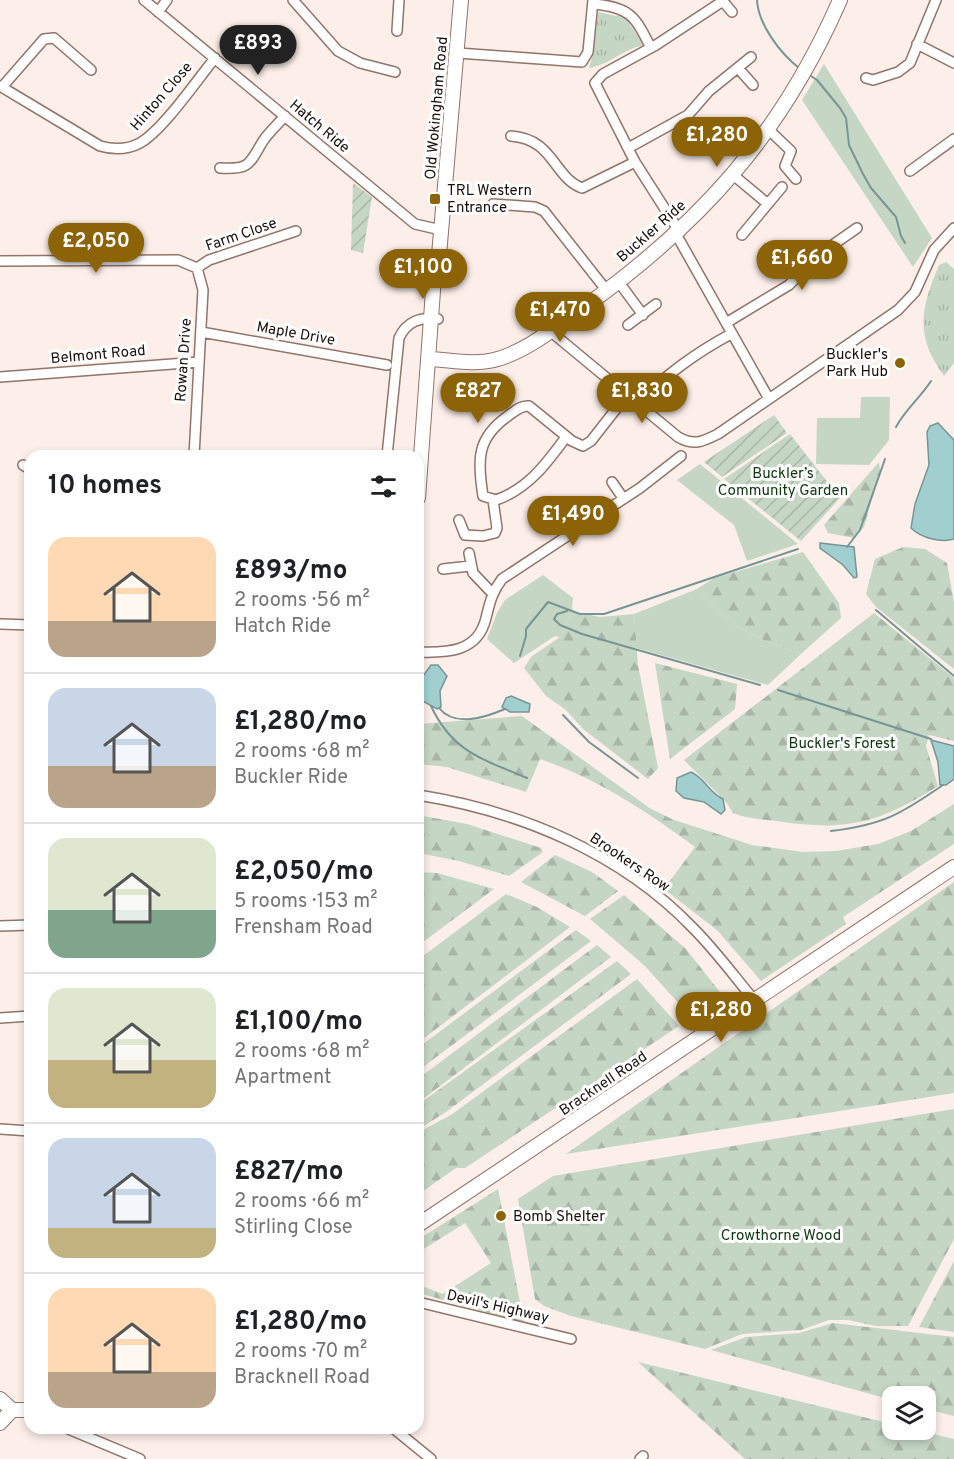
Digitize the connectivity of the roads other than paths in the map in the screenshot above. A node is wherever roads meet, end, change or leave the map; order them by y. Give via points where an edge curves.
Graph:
1 (144, 0) edge
2 (167, 0) edge
3 (293, 0) edge
4 (399, 0) edge
5 (461, 0) edge
6 (722, 0) edge
7 (840, 0) edge
8 (936, 0) edge
9 (593, 2) edge
10 (158, 12) junction
11 (732, 12) dead end
12 (396, 31) dead end
13 (917, 44) junction
14 (651, 48) junction
15 (458, 54) junction
16 (751, 57) dead end
17 (215, 58) junction
18 (954, 63) edge
19 (738, 68) junction
20 (92, 70) dead end
21 (395, 72) dead end
22 (866, 78) dead end
23 (753, 85) dead end
24 (1, 87) edge
25 (285, 116) junction
26 (769, 130) junction
27 (511, 136) dead end
28 (954, 139) edge
29 (630, 147) junction
30 (635, 162) junction
31 (910, 171) dead end
32 (732, 174) junction
33 (230, 179) dead end
34 (796, 179) dead end
35 (782, 187) dead end
36 (493, 204) dead end
37 (768, 204) junction
38 (857, 228) dead end
39 (954, 228) edge
40 (441, 230) junction
41 (296, 231) dead end
42 (678, 232) junction
43 (742, 235) dead end
44 (0, 261) edge
45 (197, 268) junction
46 (618, 281) junction
47 (607, 291) junction
48 (656, 304) dead end
49 (643, 315) junction
50 (434, 319) junction
51 (726, 323) junction
52 (628, 325) dead end
53 (550, 331) junction
54 (201, 332) junction
55 (731, 334) junction
56 (431, 353) junction
57 (199, 362) junction
58 (387, 365) dead end
59 (0, 377) edge
60 (627, 395) junction
61 (768, 399) junction
62 (638, 404) junction
63 (566, 437) junction
64 (194, 450) edge
65 (388, 450) edge
66 (422, 450) edge
67 (681, 456) dead end
68 (612, 482) dead end
69 (623, 498) junction
70 (493, 500) junction
71 (459, 520) dead end
72 (469, 553) dead end
73 (470, 566) junction
74 (443, 569) dead end
75 (492, 593) junction
76 (0, 624) edge
77 (24, 625) edge
78 (424, 652) edge
79 (424, 796) edge
80 (954, 867) edge
81 (24, 925) edge
82 (0, 926) edge
83 (754, 1001) junction
84 (24, 1017) edge
85 (0, 1018) edge
86 (0, 1129) edge
87 (24, 1131) edge
88 (424, 1221) edge
89 (424, 1303) edge
90 (571, 1339) dead end
91 (0, 1398) edge
92 (12, 1410) junction
93 (24, 1410) edge
94 (0, 1423) edge
95 (80, 1434) edge
96 (400, 1434) edge
97 (427, 1458) edge
98 (140, 1459) edge

1 - 10 street, Hatch Ride
2 - 10 street
3 - 21 street via 338,51 360,63
4 - 12 street
5 - 15 street, Old Wokingham Road
6 - 11 street
6 - 14 street
7 - 26 street, Buckler Ride via 799,85
8 - 13 street
9 - 14 street via 616,6 631,14
9 - 15 street via 588,52 582,62
10 - 17 street, Hatch Ride
13 - 18 street
13 - 22 street via 913,58 903,70 873,80
14 - 29 street via 603,74 595,83
15 - 40 street, Old Wokingham Road
16 - 19 street
17 - 24 street, Hinton Close via 153,132 129,148 100,146
17 - 25 street, Hatch Ride
19 - 23 street
19 - 29 street via 709,91 688,115
20 - 24 street via 54,38 44,39
25 - 33 street via 250,164 239,169 225,168
25 - 40 street, Hatch Ride via 415,224
26 - 32 street, Buckler Ride
26 - 34 street via 791,151 784,166
27 - 30 street via 526,137 542,147 582,188
28 - 31 street
29 - 30 street
30 - 42 street
32 - 37 street
32 - 42 street, Buckler Ride
35 - 37 street
36 - 47 street via 544,211
37 - 43 street
38 - 51 street via 817,256 789,285
39 - 61 street via 934,250 915,292 898,310
40 - 50 street, Old Wokingham Road via 442,264
41 - 45 street, Farm Close via 209,260
42 - 46 street, Buckler Ride
42 - 51 street
44 - 45 street via 178,260
45 - 54 street, Rowan Drive via 203,281
46 - 47 street, Buckler Ride
46 - 49 street
47 - 53 street, Buckler Ride
48 - 49 street
49 - 52 street
50 - 56 street, Old Wokingham Road via 435,342
50 - 65 street via 418,319 403,329 399,338
51 - 55 street
53 - 56 street, Buckler Ride via 494,360 478,362
53 - 60 street
54 - 57 street, Rowan Drive
54 - 58 street, Maple Drive
55 - 61 street
55 - 62 street via 712,344
56 - 66 street, Old Wokingham Road
57 - 59 street, Belmont Road
57 - 64 street, Rowan Drive
60 - 62 street
60 - 63 street via 586,445 579,446
61 - 62 street via 718,434 697,443 678,437
63 - 70 street via 537,475
63 - 70 street via 537,411 525,406 494,426 483,442 480,479 483,496
67 - 69 street
68 - 69 street
69 - 75 street via 502,579
70 - 71 street via 495,533 465,535
72 - 73 street
73 - 74 street
73 - 75 street
75 - 78 street via 484,626 473,641 451,652
76 - 77 street
79 - 83 street, Brookers Row via 511,816 609,862 692,927
80 - 83 street, Bracknell Road
81 - 82 street
83 - 88 street, Bracknell Road
84 - 85 street
86 - 87 street
89 - 90 street, Devil's Highway
91 - 92 street
92 - 93 street
92 - 94 street
95 - 98 street
96 - 97 street

